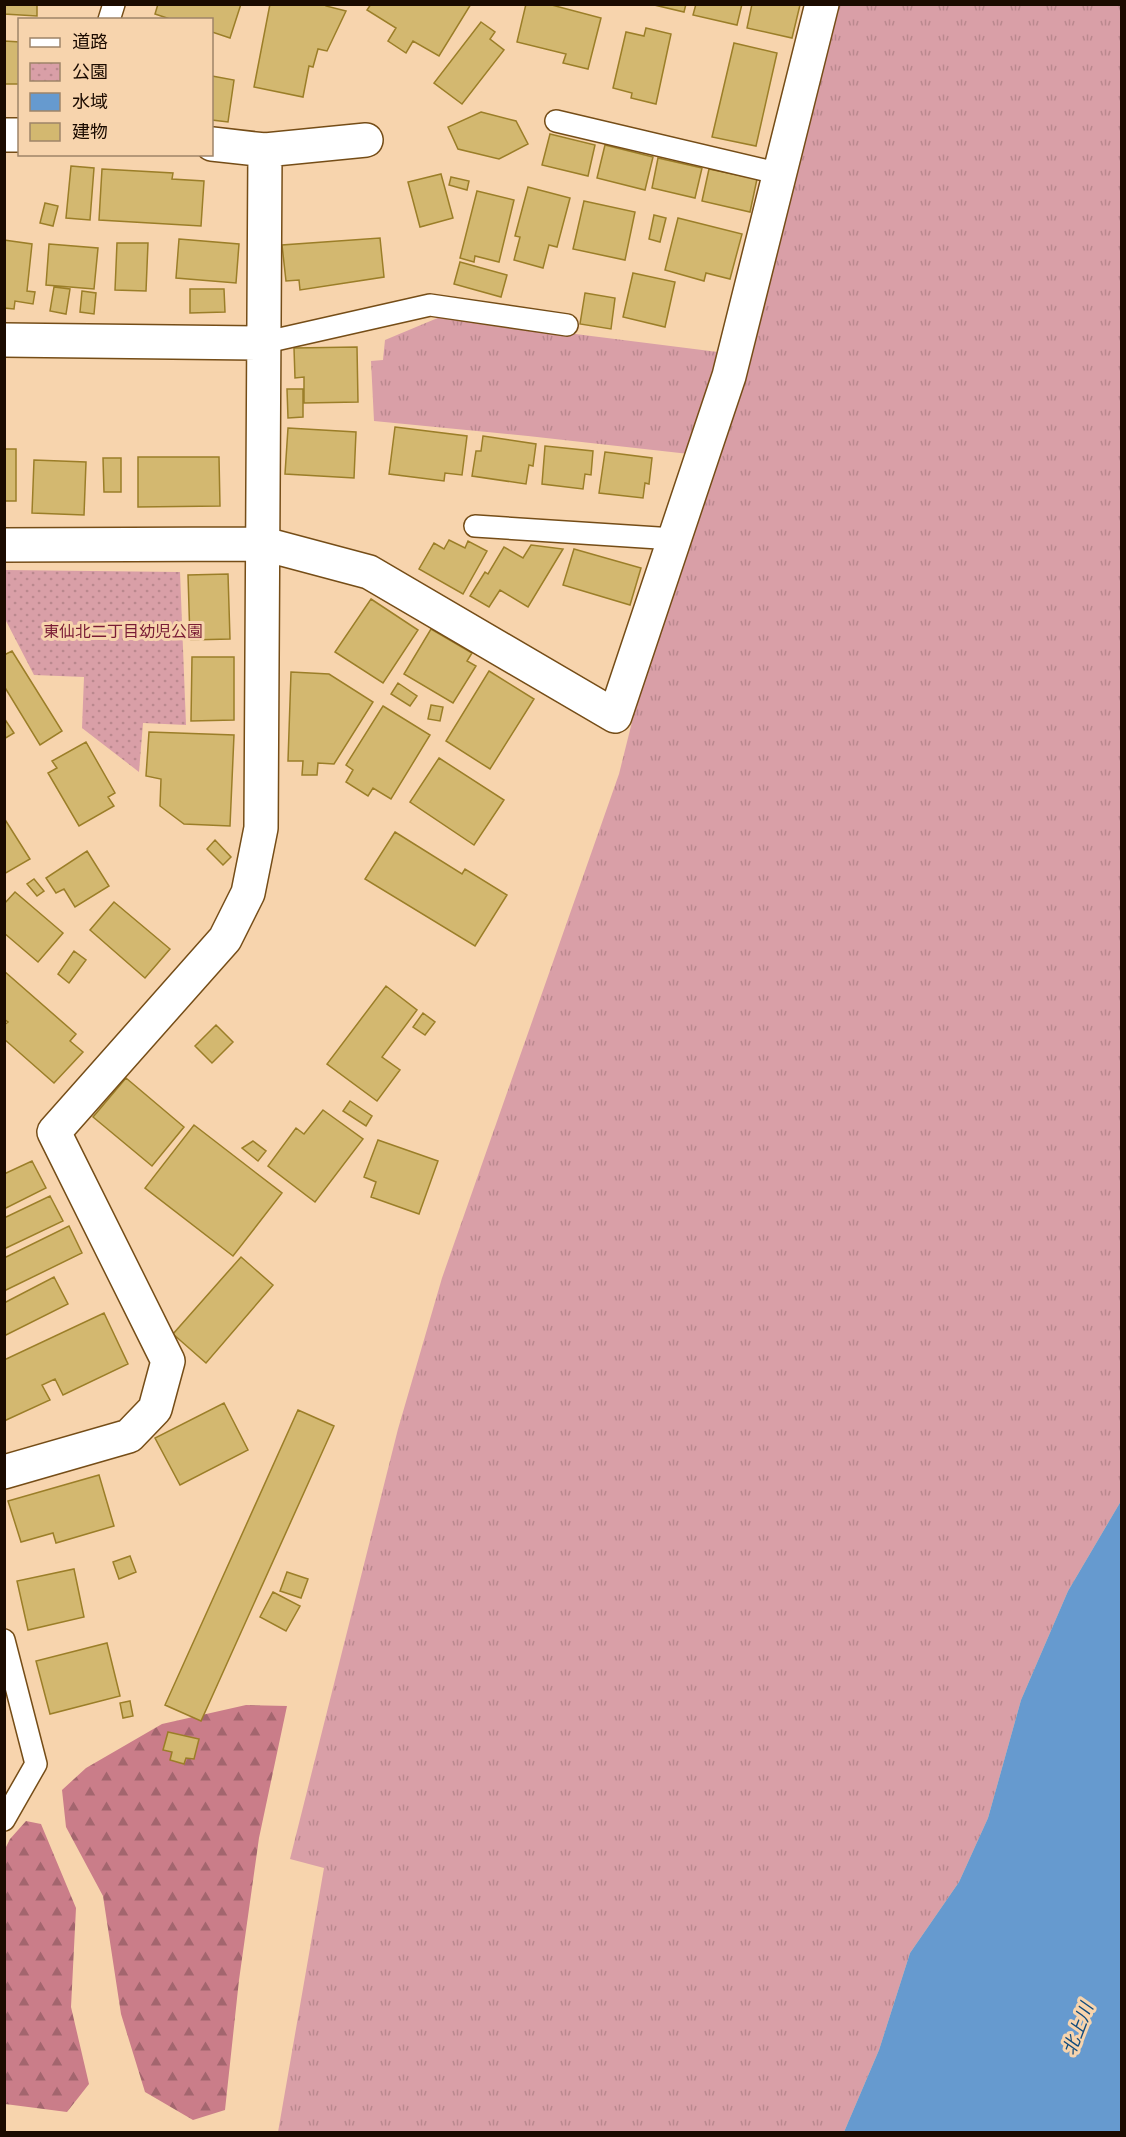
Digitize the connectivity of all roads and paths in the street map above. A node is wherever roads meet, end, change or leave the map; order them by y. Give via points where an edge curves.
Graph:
1 (822, 4) edge
2 (556, 121) dead end
3 (366, 140) dead end
4 (213, 144) edge
5 (265, 150) junction
6 (781, 174) junction
7 (567, 325) dead end
8 (4, 340) edge
9 (262, 343) junction
10 (475, 525) dead end
11 (674, 539) junction
12 (264, 544) junction
13 (4, 545) edge
14 (4, 1472) edge
15 (4, 1640) edge
16 (4, 1820) edge

1 - 6 street
2 - 6 lane
3 - 5 street
4 - 5 street
5 - 9 street
6 - 11 street via 729,376
7 - 9 lane via 430,305
8 - 9 street
9 - 12 street
10 - 11 lane
11 - 12 street via 615,716 369,572
12 - 13 street
12 - 14 street via 261,828 248,893 225,939 54,1132 168,1361 155,1409 129,1436
15 - 16 lane via 36,1764

